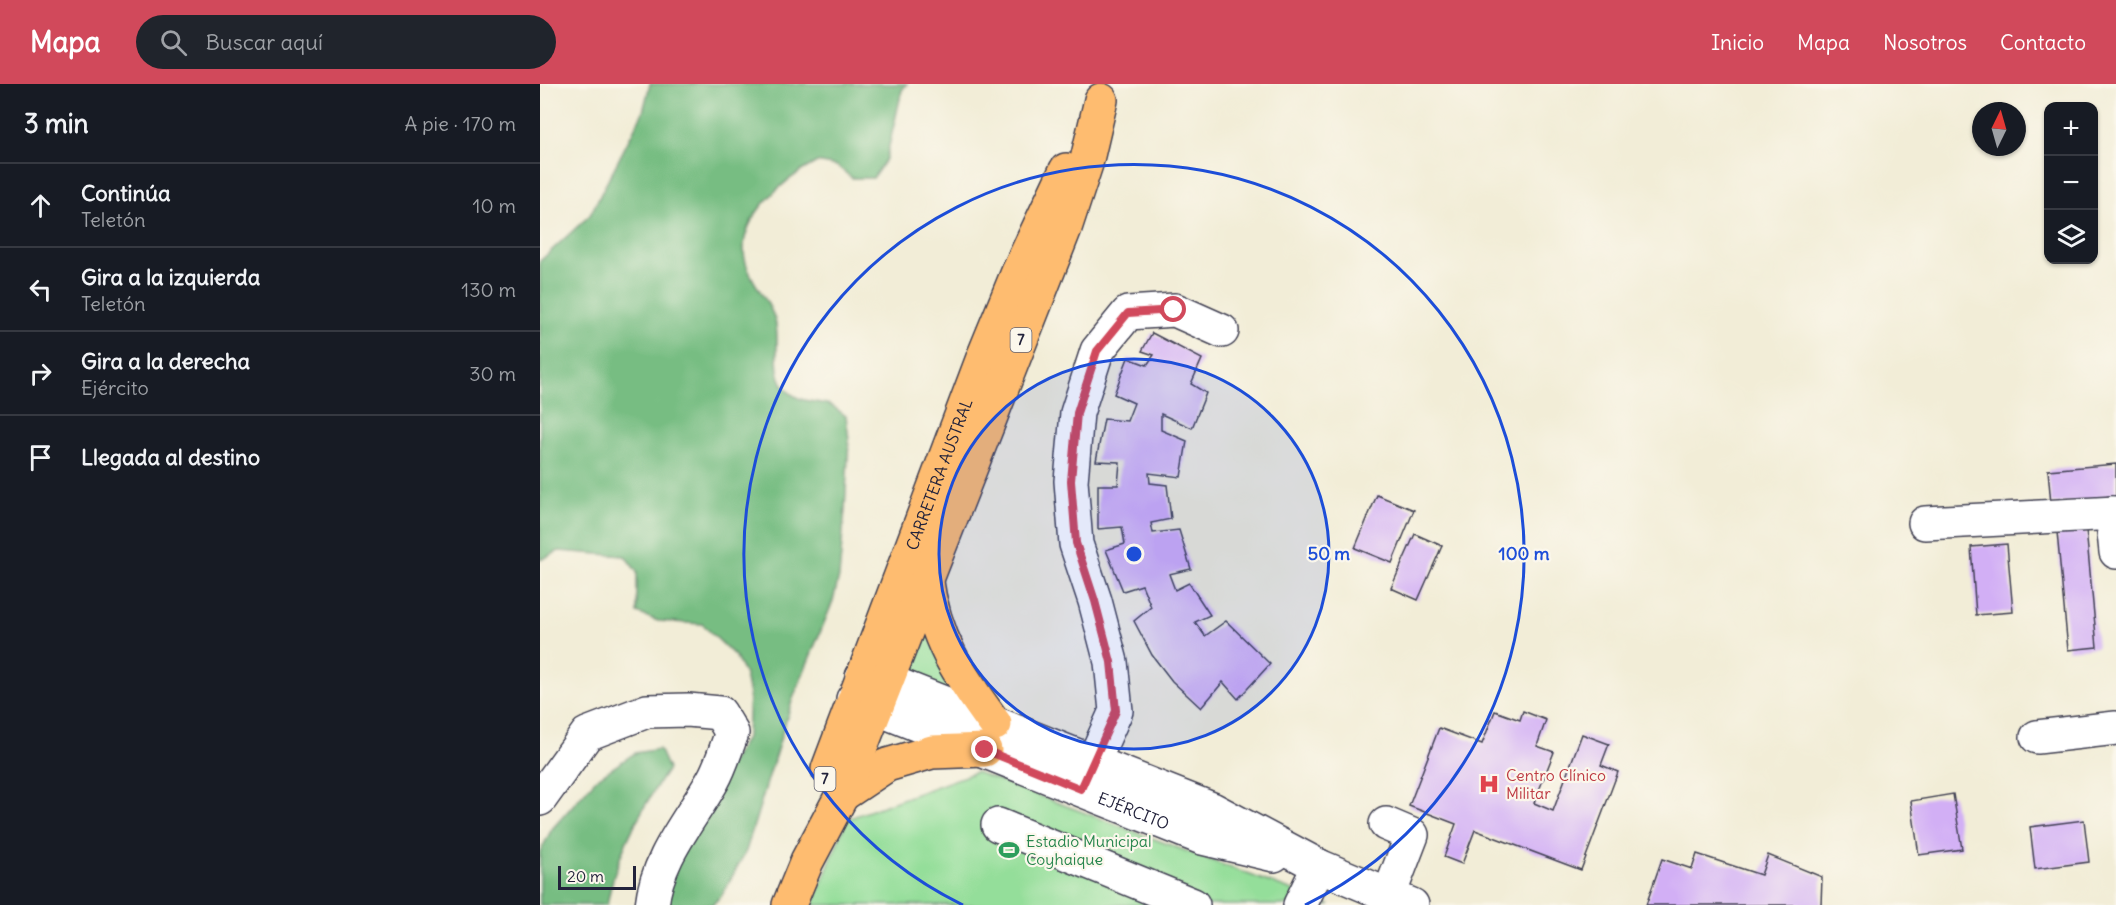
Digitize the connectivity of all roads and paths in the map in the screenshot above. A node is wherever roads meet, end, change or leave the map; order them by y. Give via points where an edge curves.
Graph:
1 (1104, 92) edge
2 (1222, 331) dead end
3 (2114, 513) edge
4 (1925, 523) dead end
5 (2116, 552) edge
6 (926, 576) junction
7 (869, 691) junction
8 (2116, 728) edge
9 (990, 737) junction
10 (2037, 737) dead end
11 (1087, 776) junction
12 (842, 795) junction
13 (540, 799) edge
14 (1386, 824) dead end
15 (998, 825) dead end
16 (807, 861) junction
17 (1319, 866) junction
18 (1400, 900) edge
19 (652, 905) edge
20 (789, 905) edge
21 (1193, 905) edge
22 (1300, 905) edge

1 - 6 highway, CARRETERA AUSTRAL / 7 via 1065,228
1 - 7 highway, CARRETERA AUSTRAL / 7 via 1018,272
2 - 11 street via 1174,310 1128,313 1097,351 1077,413 1071,481 1076,543 1111,662 1116,711
3 - 4 street
3 - 5 street
6 - 7 highway, CARRETERA AUSTRAL / 7
6 - 9 highway via 930,609
7 - 9 street, EJÉRCITO
7 - 12 highway, CARRETERA AUSTRAL / 7
7 - 16 highway, CARRETERA AUSTRAL / 7 via 820,791
8 - 10 street
9 - 11 street, EJÉRCITO
9 - 12 highway via 887,765
11 - 17 street, EJÉRCITO via 1202,838
12 - 16 highway, CARRETERA AUSTRAL / 7
13 - 19 street via 587,734 647,711 720,712 732,733 714,778 664,860
14 - 18 street via 1412,835
15 - 21 street
16 - 20 highway, CARRETERA AUSTRAL / 7
17 - 18 street, EJÉRCITO
17 - 22 street

